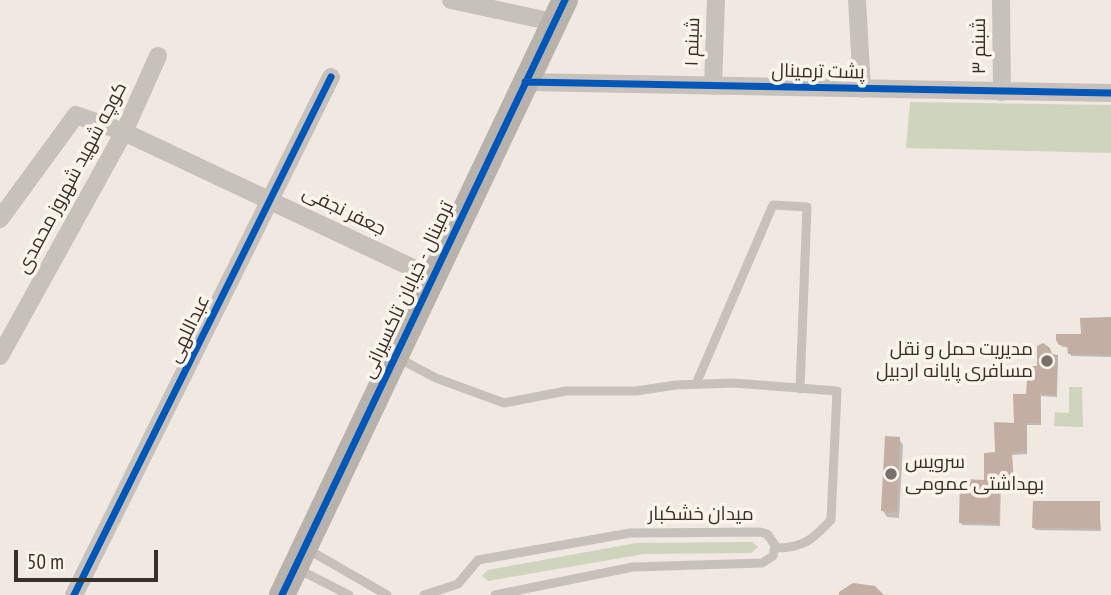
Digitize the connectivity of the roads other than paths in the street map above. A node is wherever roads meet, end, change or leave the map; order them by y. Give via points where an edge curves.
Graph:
1 (451, 0) edge
2 (716, 0) edge
3 (857, 0) edge
4 (1001, 0) edge
5 (559, 11) edge
6 (158, 56) dead end
7 (331, 77) dead end
8 (525, 82) junction
9 (713, 86) junction
10 (862, 89) junction
11 (1002, 92) junction
12 (1111, 93) edge
13 (124, 132) junction
14 (271, 199) junction
15 (0, 219) edge
16 (432, 277) junction
17 (0, 356) edge
18 (395, 356) junction
19 (696, 384) junction
20 (800, 389) junction
21 (776, 548) junction
22 (299, 557) junction
23 (74, 595) edge
24 (282, 595) edge
25 (349, 595) edge
26 (387, 595) edge
27 (424, 595) edge
28 (495, 595) edge

1 - 5 street
2 - 9 street, شبنم ۱
3 - 10 street
4 - 11 street, شبنم ۳
5 - 8 street, ترمینال - خیابان تاکسیرانی
6 - 13 street, کوچه شهید شهروز محمدی
7 - 14 street, عبداللهی
8 - 9 street, پشت ترمینال
8 - 16 street, ترمینال - خیابان تاکسیرانی
9 - 10 street, پشت ترمینال
10 - 11 street, پشت ترمینال
11 - 12 street, پشت ترمینال
13 - 14 street, جعفر نجفی
13 - 15 street, جعفر نجفی via 76,115
13 - 17 street, کوچه شهید شهروز محمدی
14 - 16 street, جعفر نجفی
14 - 23 street, عبداللهی
16 - 18 street, ترمینال - خیابان تاکسیرانی
18 - 19 lane via 436,378 504,403 566,391 636,391
18 - 22 street, ترمینال - خیابان تاکسیرانی
19 - 20 lane
19 - 20 lane via 773,205 807,207
20 - 21 lane via 836,391 831,520 811,541
21 - 27 lane, میدان خشکبار via 773,539 760,532 630,533 478,560 458,584
21 - 28 lane via 762,563 634,567
22 - 24 street, ترمینال - خیابان تاکسیرانی
22 - 25 lane
22 - 26 lane

